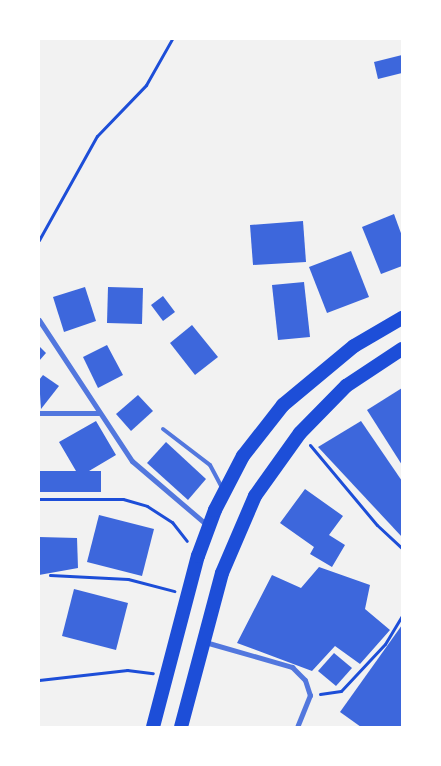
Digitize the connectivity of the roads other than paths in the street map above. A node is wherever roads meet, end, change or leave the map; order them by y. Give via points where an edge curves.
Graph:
1 (402, 318) edge
2 (39, 320) edge
3 (402, 348) edge
4 (39, 413) edge
5 (98, 413) junction
6 (163, 429) dead end
7 (224, 492) junction
8 (209, 526) junction
9 (204, 642) junction
10 (153, 727) edge
11 (181, 727) edge
12 (297, 727) edge

1 - 7 highway via 354,346 283,404 243,456
2 - 5 street
3 - 9 highway via 346,386 300,433 254,496 222,573
4 - 5 street
5 - 8 street via 132,461
6 - 7 lane via 210,465
7 - 8 highway
8 - 10 highway via 187,594
9 - 11 highway
9 - 12 street via 292,667 305,680 310,695

